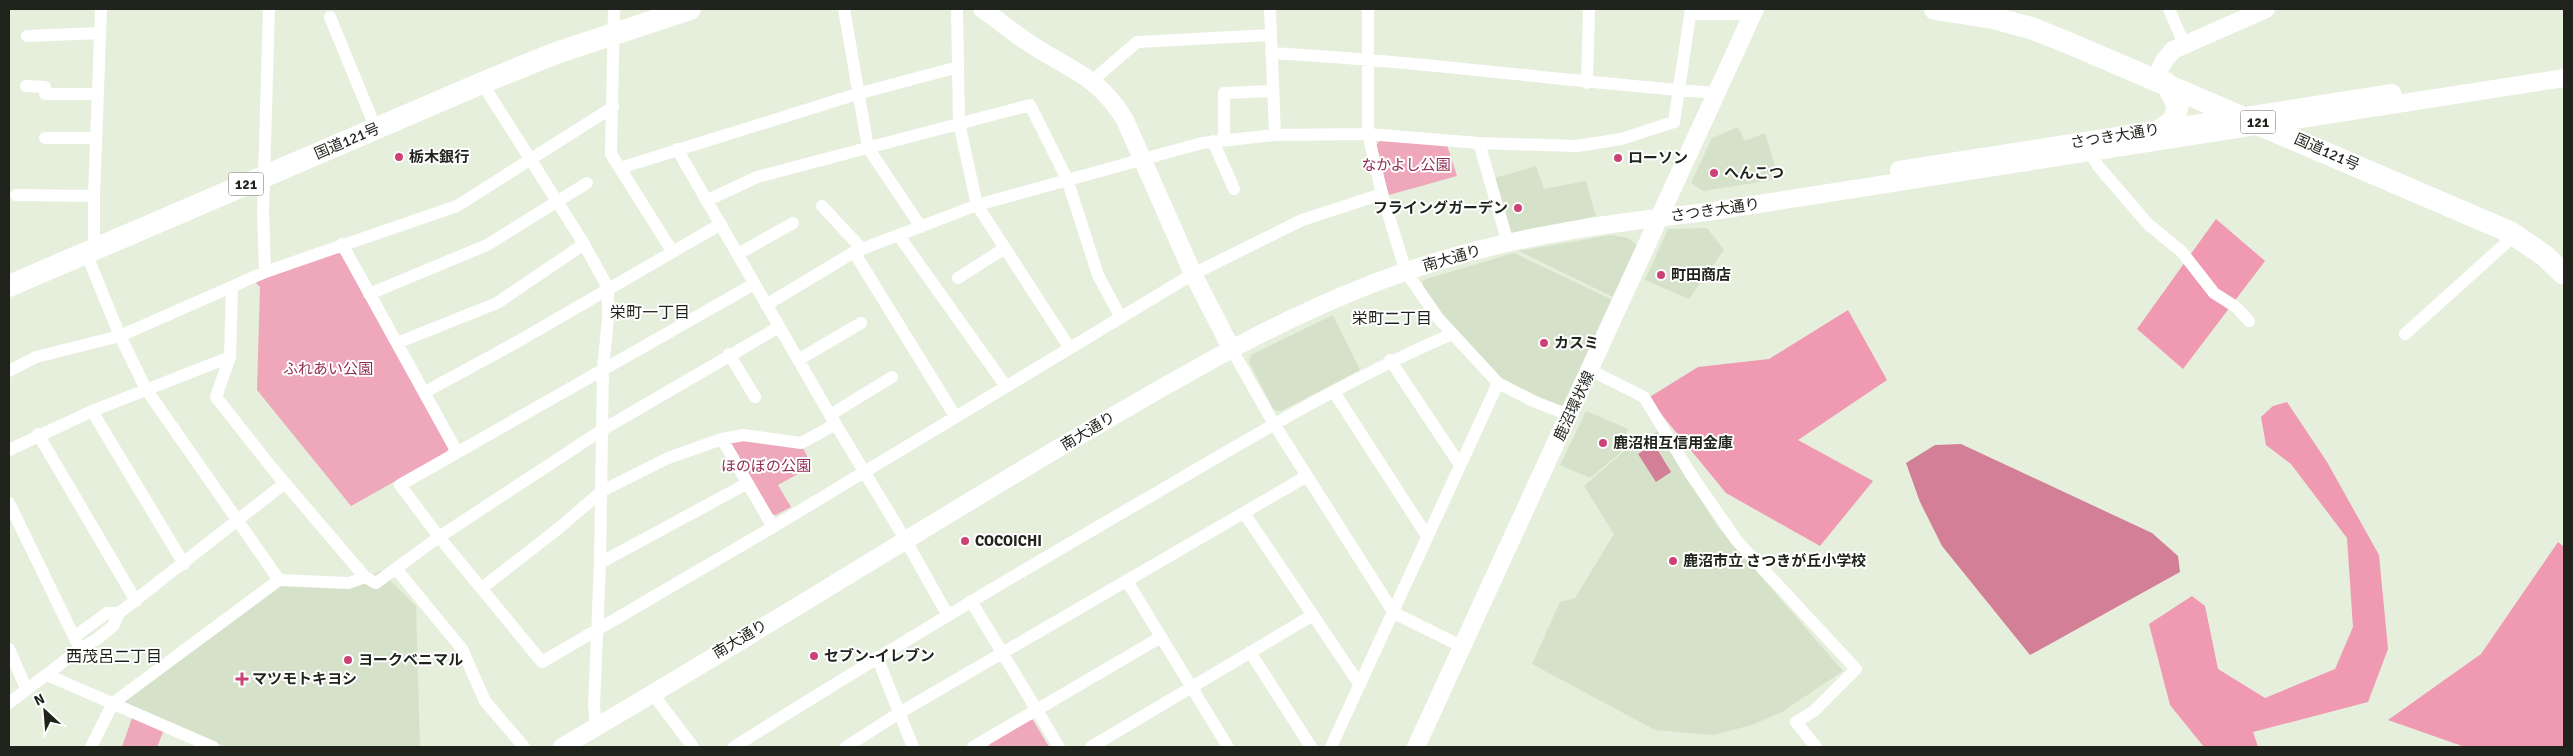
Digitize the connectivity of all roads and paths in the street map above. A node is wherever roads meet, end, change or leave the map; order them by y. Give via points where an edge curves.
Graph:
1 (101, 9) edge
2 (269, 9) edge
3 (614, 9) edge
4 (690, 9) edge
5 (844, 9) edge
6 (957, 9) edge
7 (982, 9) edge
8 (1270, 9) edge
9 (1368, 9) edge
10 (1589, 9) edge
11 (1691, 9) edge
12 (1697, 9) edge
13 (1743, 9) edge
14 (1755, 9) edge
15 (1935, 9) edge
16 (2169, 9) edge
17 (2266, 9) edge
18 (330, 17) dead end
19 (100, 33) junction
20 (614, 33) junction
21 (1270, 35) junction
22 (27, 36) dead end
23 (2184, 44) junction
24 (1271, 53) junction
25 (1369, 58) junction
26 (2564, 66) edge
27 (958, 67) junction
28 (2564, 78) edge
29 (1093, 80) junction
30 (2161, 81) junction
31 (482, 82) junction
32 (1588, 83) junction
33 (26, 86) dead end
34 (1677, 90) junction
35 (1273, 91) junction
36 (1717, 93) junction
37 (97, 94) junction
38 (857, 94) junction
39 (613, 107) junction
40 (2243, 116) junction
41 (959, 123) junction
42 (2266, 126) junction
43 (376, 129) junction
44 (2162, 129) junction
45 (1368, 134) junction
46 (1275, 135) junction
47 (46, 138) dead end
48 (95, 138) junction
49 (1218, 140) junction
50 (1479, 143) junction
51 (868, 148) junction
52 (677, 149) junction
53 (2090, 153) junction
54 (530, 158) junction
55 (1142, 158) junction
56 (620, 168) junction
57 (265, 176) junction
58 (1067, 179) junction
59 (587, 183) dead end
60 (1234, 189) dead end
61 (1382, 194) junction
62 (16, 195) dead end
63 (94, 196) junction
64 (708, 200) junction
65 (557, 203) junction
66 (977, 205) junction
67 (822, 206) dead end
68 (1657, 218) junction
69 (793, 223) dead end
70 (721, 224) junction
71 (921, 226) junction
72 (899, 236) junction
73 (2515, 236) junction
74 (1508, 243) junction
75 (342, 244) junction
76 (584, 244) junction
77 (1005, 248) junction
78 (672, 250) junction
79 (858, 250) junction
80 (90, 251) junction
81 (738, 254) junction
82 (265, 272) junction
83 (1406, 272) junction
84 (1193, 274) junction
85 (2564, 274) edge
86 (958, 278) dead end
87 (754, 284) junction
88 (9, 286) edge
89 (232, 287) junction
90 (608, 288) junction
91 (369, 294) junction
92 (766, 305) junction
93 (1121, 318) junction
94 (2250, 321) dead end
95 (861, 323) dead end
96 (779, 327) junction
97 (1452, 334) junction
98 (2405, 334) dead end
99 (120, 336) junction
100 (397, 343) junction
101 (1069, 347) junction
102 (1231, 348) junction
103 (730, 354) junction
104 (230, 357) junction
105 (798, 360) junction
106 (1390, 360) junction
107 (603, 369) junction
108 (1590, 370) junction
109 (9, 371) edge
110 (892, 377) dead end
111 (1498, 383) junction
112 (1006, 385) junction
113 (146, 389) junction
114 (425, 392) junction
115 (1334, 392) junction
116 (755, 397) dead end
117 (92, 411) junction
118 (1569, 415) junction
119 (955, 416) junction
120 (833, 419) junction
121 (1274, 424) junction
122 (602, 430) junction
123 (38, 434) junction
124 (722, 439) junction
125 (9, 450) edge
126 (457, 452) junction
127 (1460, 465) junction
128 (863, 471) junction
129 (1307, 476) junction
130 (285, 483) junction
131 (746, 484) junction
132 (602, 491) junction
133 (9, 503) edge
134 (1244, 513) junction
135 (238, 520) junction
136 (773, 527) junction
137 (1427, 536) junction
138 (439, 537) junction
139 (905, 539) junction
140 (600, 563) junction
141 (184, 564) junction
142 (397, 570) junction
143 (365, 577) junction
144 (279, 580) junction
145 (1127, 581) junction
146 (482, 588) junction
147 (136, 601) junction
148 (971, 601) junction
149 (119, 613) junction
150 (1394, 613) junction
151 (947, 614) junction
152 (1312, 615) junction
153 (597, 630) junction
154 (74, 637) junction
155 (1161, 637) junction
156 (1463, 646) junction
157 (9, 649) edge
158 (80, 649) junction
159 (1250, 652) junction
160 (1002, 653) junction
161 (877, 657) junction
162 (47, 675) junction
163 (1360, 686) junction
164 (1192, 687) junction
165 (26, 688) junction
166 (652, 693) junction
167 (9, 703) edge
168 (113, 703) junction
169 (1036, 710) junction
170 (900, 713) junction
171 (596, 728) junction
172 (980, 746) edge
173 (91, 747) edge
174 (212, 747) edge
175 (524, 747) edge
176 (562, 747) edge
177 (693, 747) edge
178 (734, 747) edge
179 (846, 747) edge
180 (914, 747) edge
181 (1059, 747) edge
182 (1091, 747) edge
183 (1228, 747) edge
184 (1311, 747) edge
185 (1331, 747) edge
186 (1416, 747) edge
187 (1816, 747) edge

1 - 19 street
2 - 57 street
3 - 20 street
4 - 20 highway, 国道121号 / 121
5 - 38 street
6 - 27 street
7 - 29 street via 1026,41
8 - 21 street
9 - 25 street
10 - 32 street
11 - 34 street
12 - 13 highway
14 - 36 street, 鹿沼環状線
15 - 30 highway, 国道121号 / 121 via 2031,28
16 - 23 street
17 - 23 street
18 - 43 street
19 - 22 street
19 - 37 street
20 - 31 highway, 国道121号 / 121
20 - 39 street
21 - 24 street
21 - 29 street via 1137,42
23 - 30 street via 2168,56
24 - 25 street
24 - 35 street
25 - 32 street
25 - 45 street
26 - 40 street, さつき大通り
27 - 38 street
27 - 41 street
28 - 42 street, さつき大通り
29 - 55 street via 1119,110
30 - 40 highway, 国道121号 / 121
30 - 44 highway via 2178,105 2174,120
31 - 43 highway, 国道121号 / 121
31 - 54 street
32 - 34 street
33 - 37 street via 46,87 45,94
34 - 36 street
34 - 50 street via 1674,122 1621,139 1576,146
35 - 46 street
35 - 49 street via 1224,93
36 - 68 street, 鹿沼環状線
37 - 48 street
38 - 51 street
38 - 52 street
39 - 54 street
39 - 56 street via 612,154
40 - 42 highway, 国道121号 / 121
40 - 44 street, さつき大通り
41 - 51 street
41 - 58 street via 1030,105
41 - 66 street
42 - 53 street, さつき大通り
42 - 73 highway, 国道121号 / 121
43 - 57 highway, 国道121号 / 121
44 - 68 street, さつき大通り via 1704,200
45 - 46 street
45 - 50 street
45 - 61 street
46 - 49 street
47 - 48 street
48 - 63 street
49 - 55 street
49 - 60 street
50 - 74 street
51 - 64 street via 757,177
51 - 71 street
52 - 56 street
52 - 64 street
53 - 68 street, さつき大通り
53 - 94 street via 2148,224 2182,252 2214,293
54 - 65 street
54 - 75 street via 457,206
55 - 58 street
55 - 84 street
56 - 78 street
57 - 80 highway, 国道121号 / 121
57 - 82 street
58 - 66 street
58 - 93 street via 1098,275
59 - 65 street
61 - 83 street
61 - 84 street via 1302,220
62 - 63 street
63 - 80 street
64 - 70 street
65 - 76 street
65 - 91 street via 487,244
66 - 71 street
66 - 77 street
67 - 79 street
68 - 74 street, 南大通り
68 - 108 street, 鹿沼環状線
69 - 81 street
70 - 78 street
70 - 81 street
71 - 72 street
72 - 79 street
72 - 112 street
73 - 85 highway, 国道121号 / 121 via 2545,256
73 - 98 street
74 - 83 street, 南大通り
75 - 82 street
75 - 91 street
76 - 90 street
76 - 100 street via 497,303
77 - 86 street
77 - 101 street
78 - 90 street
79 - 92 street
79 - 119 street
80 - 88 highway, 国道121号 / 121
80 - 99 street
81 - 87 street
82 - 89 street
83 - 97 street
83 - 102 street, 南大通り via 1314,308
84 - 93 street
84 - 102 street
87 - 92 street
87 - 107 street
89 - 99 street
89 - 104 street
90 - 107 street
90 - 114 street
91 - 100 street
92 - 96 street
93 - 101 street
95 - 105 street
96 - 103 street
96 - 105 street
97 - 106 street
97 - 111 street
99 - 109 street via 36,357
99 - 113 street
100 - 114 street
101 - 112 street
102 - 121 street
102 - 139 street, 南大通り
103 - 116 street
103 - 122 street
104 - 113 street
104 - 130 street via 216,397
105 - 120 street
106 - 115 street
106 - 127 street
107 - 122 street
107 - 126 street
108 - 118 street, 鹿沼環状線
108 - 187 street via 1644,397 1690,473 1737,541 1856,669 1814,711 1796,722
110 - 120 street
111 - 118 street
111 - 127 street
112 - 119 street
113 - 117 street
113 - 135 street
114 - 126 street
115 - 121 street
115 - 137 street
117 - 123 street
117 - 141 street
118 - 156 street, 鹿沼環状線
119 - 128 street
120 - 124 street via 801,444 743,435
120 - 128 street
121 - 129 street
121 - 148 street
122 - 132 street
122 - 138 street
123 - 125 street
123 - 147 street
124 - 131 street
124 - 132 street via 668,458
126 - 138 street via 400,485
127 - 137 street
128 - 136 street
128 - 139 street
129 - 134 street
129 - 150 street
130 - 135 street
130 - 143 street
131 - 136 street
131 - 140 street
132 - 140 street
132 - 146 street
133 - 154 street
134 - 145 street
134 - 152 street
135 - 141 street
135 - 144 street
136 - 153 street
137 - 150 street
138 - 142 street
138 - 146 street
139 - 151 street
139 - 166 street, 南大通り
140 - 153 street
141 - 147 street
142 - 143 street via 376,583
142 - 175 street via 462,649 485,702
143 - 144 street via 349,583
144 - 168 street
145 - 155 street
145 - 160 street
146 - 153 street via 542,662
147 - 149 street
148 - 151 street
148 - 160 street
149 - 154 street via 107,613
149 - 158 street via 113,626
150 - 156 street
150 - 163 street
151 - 161 street
152 - 159 street
152 - 163 street
153 - 171 street
154 - 158 street
155 - 164 street
155 - 169 street
156 - 186 street, 鹿沼環状線
157 - 165 street
158 - 162 street
159 - 164 street
159 - 184 street
160 - 169 street
160 - 170 street
161 - 170 street
161 - 178 street
162 - 165 street
162 - 168 street
163 - 185 street
164 - 182 street
164 - 183 street
165 - 167 street
166 - 171 street, 南大通り
166 - 177 street
168 - 173 street
168 - 174 street
169 - 172 street
169 - 181 street
170 - 179 street
170 - 180 street
171 - 176 street, 南大通り

